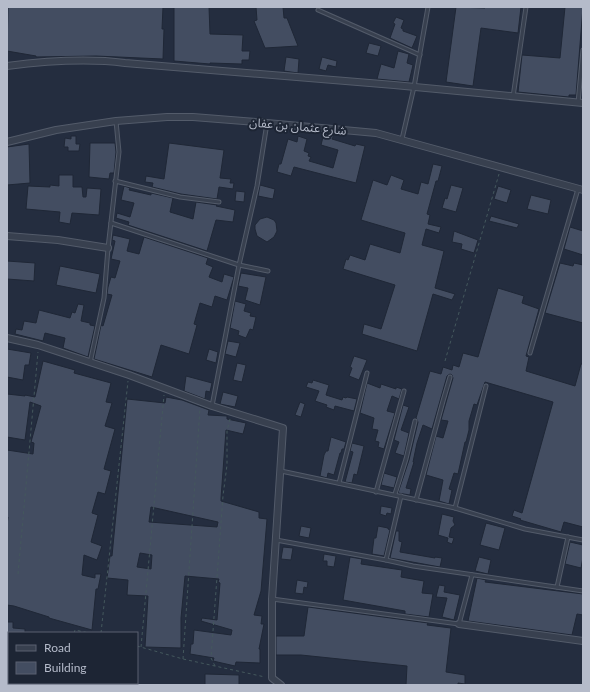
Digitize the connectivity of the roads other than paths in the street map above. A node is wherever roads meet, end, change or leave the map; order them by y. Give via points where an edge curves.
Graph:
1 (428, 7) edge
2 (526, 7) edge
3 (318, 10) dead end
4 (583, 50) edge
5 (420, 55) junction
6 (7, 66) edge
7 (414, 87) junction
8 (513, 97) junction
9 (580, 103) edge
10 (116, 121) junction
11 (267, 123) junction
12 (402, 139) junction
13 (7, 142) edge
14 (115, 181) junction
15 (580, 189) edge
16 (219, 202) dead end
17 (111, 223) junction
18 (7, 236) edge
19 (108, 248) junction
20 (239, 265) junction
21 (268, 271) dead end
22 (7, 338) edge
23 (530, 353) dead end
24 (90, 364) junction
25 (367, 373) dead end
26 (450, 378) dead end
27 (486, 386) dead end
28 (404, 391) dead end
29 (212, 406) junction
30 (415, 422) dead end
31 (279, 471) junction
32 (339, 483) junction
33 (376, 492) junction
34 (395, 494) junction
35 (401, 496) junction
36 (416, 500) junction
37 (455, 508) junction
38 (568, 537) junction
39 (274, 540) junction
40 (583, 540) edge
41 (386, 560) junction
42 (472, 575) junction
43 (557, 587) junction
44 (583, 591) edge
45 (272, 599) junction
46 (459, 624) junction
47 (583, 641) edge
48 (281, 685) edge

1 - 5 lane
2 - 8 lane
3 - 5 lane
4 - 9 lane
5 - 7 lane
6 - 7 street via 100,60
7 - 8 street
7 - 12 lane
8 - 9 street
10 - 11 street, شارع عثمان بن عفان via 193,117
10 - 13 street, شارع عثمان بن عفان via 56,130
10 - 14 lane via 119,152
11 - 12 street, شارع عثمان بن عفان via 376,133
11 - 20 lane via 257,186
12 - 15 street, شارع عثمان بن عفان
14 - 16 lane via 180,197
14 - 17 lane
15 - 23 lane
17 - 19 lane
17 - 20 lane
18 - 19 street via 58,240
19 - 24 lane via 104,298
20 - 21 lane
20 - 29 lane
22 - 24 street via 38,345
24 - 29 street
25 - 32 lane
26 - 36 lane
27 - 37 lane
28 - 33 lane
29 - 31 street via 283,428
30 - 34 lane
31 - 32 lane
31 - 39 street
32 - 33 lane
33 - 34 lane
34 - 35 lane
35 - 36 lane
35 - 41 lane
36 - 37 lane
37 - 38 lane via 525,529
38 - 40 lane
38 - 43 lane
39 - 41 lane
39 - 45 street
41 - 42 lane
42 - 43 lane
42 - 46 lane
43 - 44 lane
45 - 46 lane
45 - 48 street via 272,678
46 - 47 street

